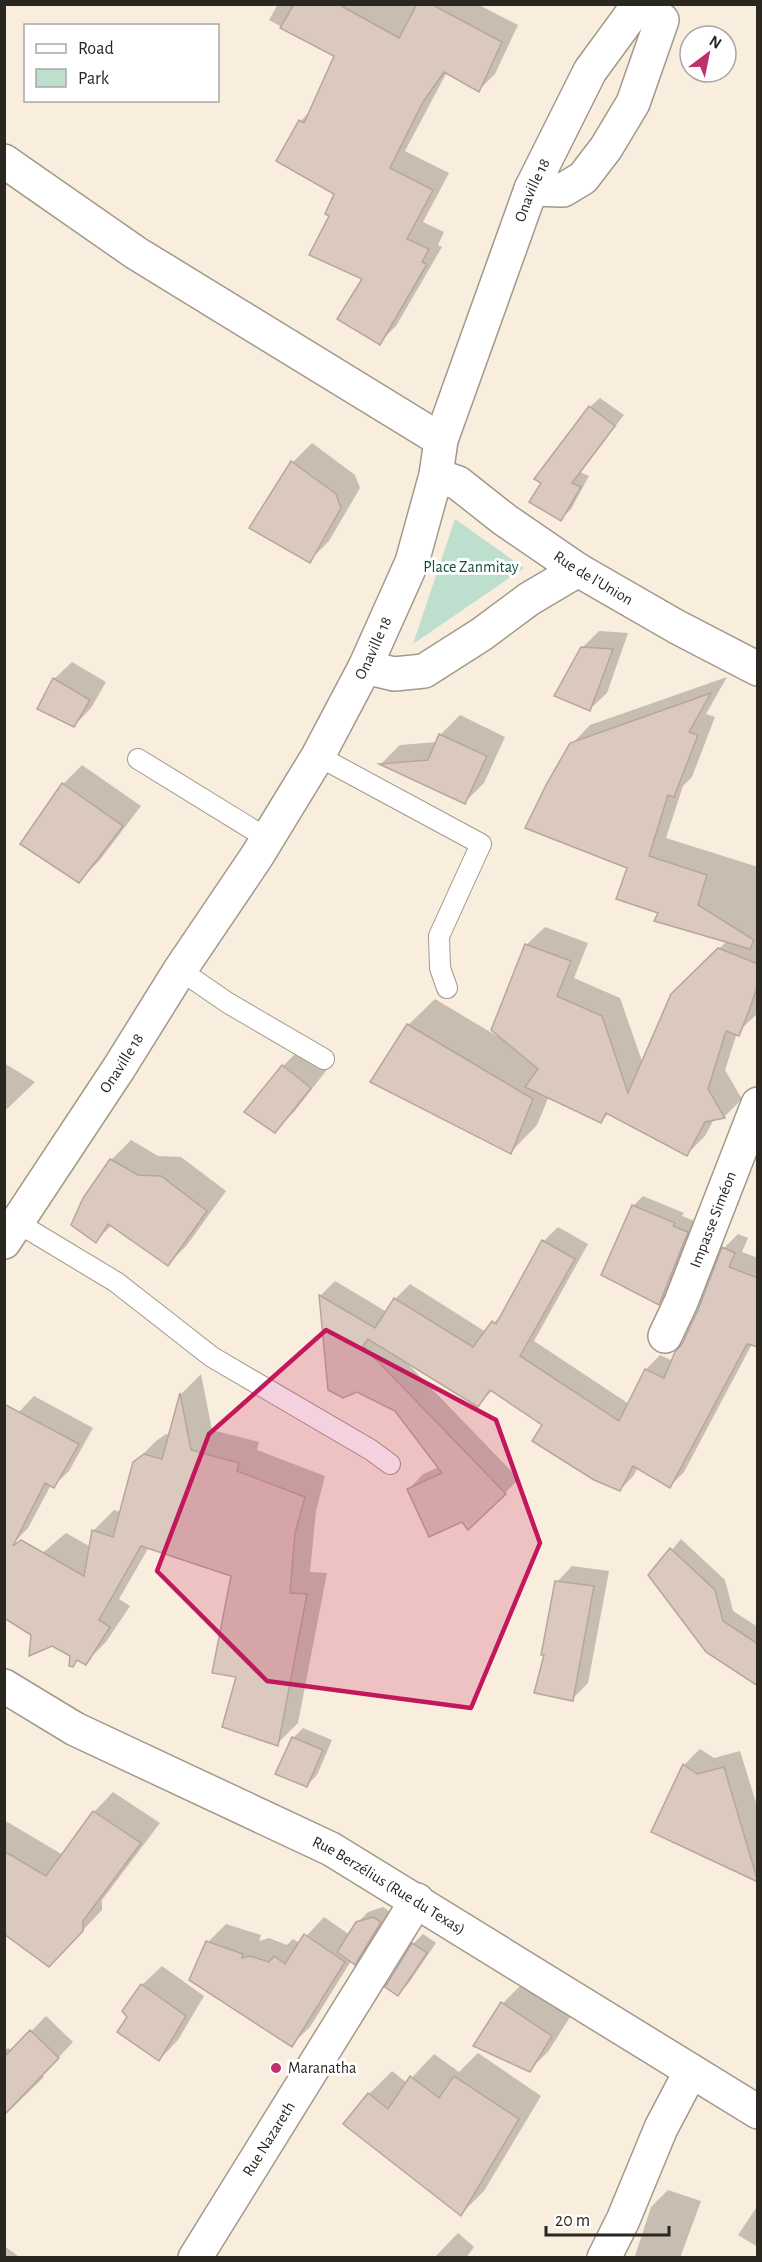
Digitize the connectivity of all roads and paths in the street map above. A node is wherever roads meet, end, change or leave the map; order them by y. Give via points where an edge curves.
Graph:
1 (650, 12) edge
2 (4, 161) edge
3 (531, 189) junction
4 (441, 440) junction
5 (436, 475) junction
6 (578, 570) junction
7 (365, 667) junction
8 (758, 669) edge
9 (318, 756) junction
10 (138, 759) dead end
11 (268, 839) junction
12 (180, 970) junction
13 (447, 988) dead end
14 (324, 1059) dead end
15 (758, 1104) edge
16 (11, 1232) edge
17 (665, 1336) dead end
18 (390, 1464) dead end
19 (4, 1686) edge
20 (417, 1900) junction
21 (691, 2071) junction
22 (758, 2112) edge
23 (195, 2258) edge
24 (604, 2258) edge

1 - 3 street, Onaville 18 via 590,71
1 - 3 street via 633,103 606,148 583,178 562,190
2 - 4 street via 136,253
3 - 4 street, Onaville 18
4 - 5 street, Onaville 18
5 - 6 street, Rue de l'Union via 458,483
5 - 7 street, Onaville 18 via 412,562
6 - 7 street via 424,671 394,674
6 - 8 street, Rue de l'Union
7 - 9 street, Onaville 18
9 - 11 street, Onaville 18
9 - 13 lane via 481,844 439,936 440,968
10 - 11 lane
11 - 12 street, Onaville 18
12 - 14 lane
12 - 16 street, Onaville 18
15 - 17 street, Impasse Siméon
16 - 18 lane via 116,1282 212,1357
19 - 20 street, Rue Berzélius (Rue du Texas) via 75,1729 332,1849
20 - 21 street, Rue Berzélius (Rue du Texas)
20 - 23 street, Rue Nazareth
21 - 22 street, Rue Berzélius (Rue du Texas)
21 - 24 street via 661,2128

